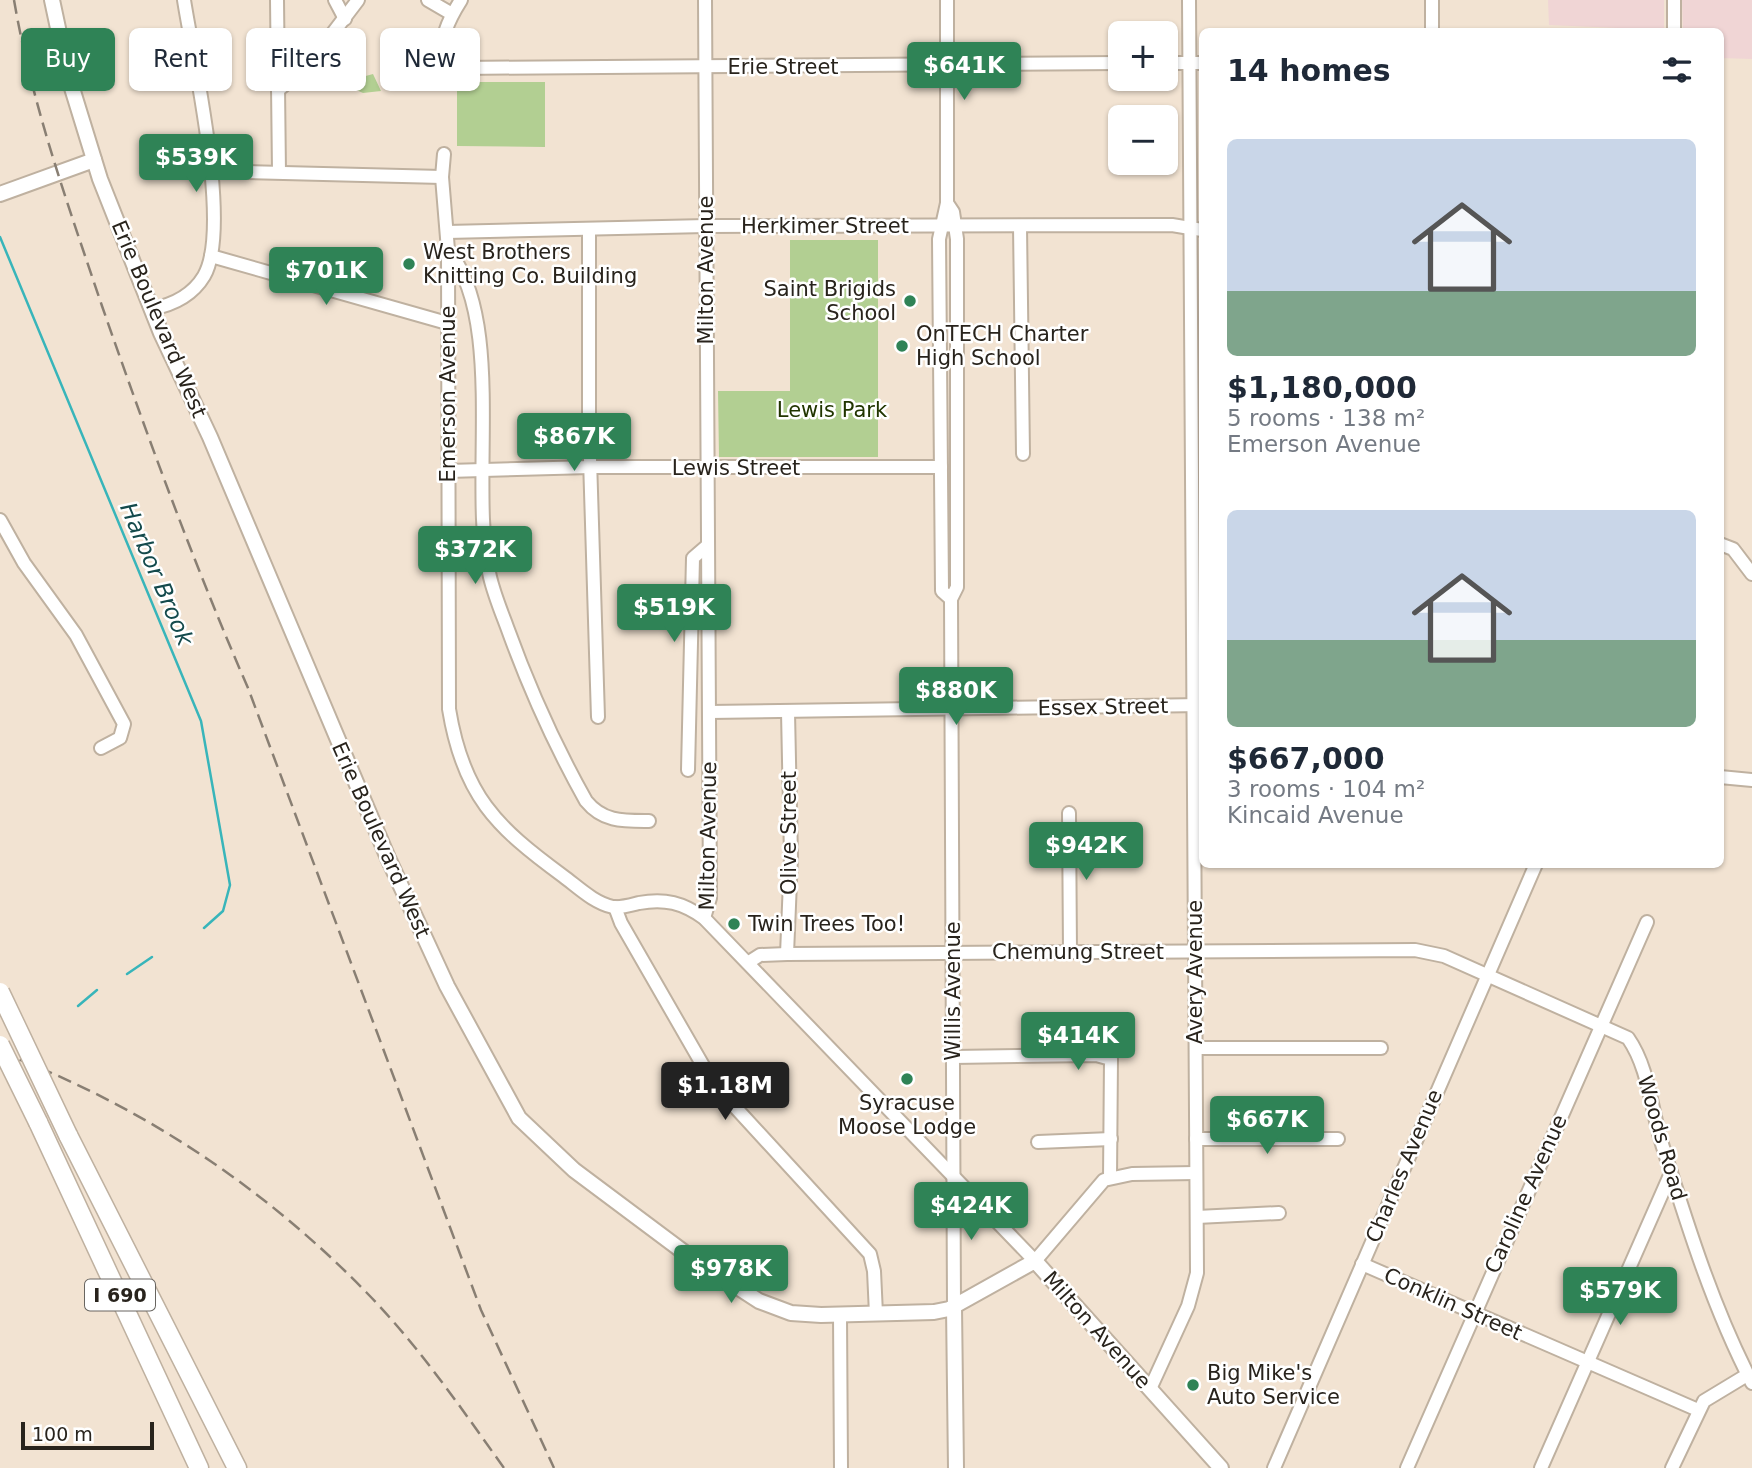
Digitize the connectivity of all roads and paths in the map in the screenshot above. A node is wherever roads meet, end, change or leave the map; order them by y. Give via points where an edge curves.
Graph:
1 (52, 0) edge
2 (184, 0) edge
3 (277, 0) edge
4 (335, 0) edge
5 (358, 0) edge
6 (428, 0) edge
7 (461, 0) edge
8 (705, 0) edge
9 (947, 0) edge
10 (1189, 0) edge
11 (1432, 0) edge
12 (1674, 0) edge
13 (452, 14) junction
14 (345, 19) junction
15 (277, 28) edge
16 (338, 28) edge
17 (1432, 28) edge
18 (1674, 28) edge
19 (1108, 63) edge
20 (1178, 63) edge
21 (1196, 63) edge
22 (947, 65) junction
23 (705, 67) junction
24 (278, 91) edge
25 (444, 154) dead end
26 (94, 160) junction
27 (210, 171) junction
28 (279, 172) junction
29 (442, 177) junction
30 (0, 194) edge
31 (947, 203) junction
32 (706, 226) junction
33 (941, 226) junction
34 (956, 226) junction
35 (1020, 226) junction
36 (589, 229) junction
37 (1196, 229) edge
38 (447, 232) junction
39 (448, 250) junction
40 (211, 256) junction
41 (151, 309) junction
42 (447, 323) junction
43 (1197, 422) edge
44 (1023, 454) dead end
45 (590, 467) junction
46 (941, 467) junction
47 (708, 468) junction
48 (483, 469) junction
49 (448, 471) junction
50 (3, 526) edge
51 (708, 545) junction
52 (1724, 545) edge
53 (1752, 573) edge
54 (951, 599) junction
55 (1197, 607) edge
56 (1198, 705) edge
57 (951, 710) junction
58 (709, 712) junction
59 (788, 712) junction
60 (598, 717) dead end
61 (102, 748) dead end
62 (688, 770) dead end
63 (1724, 778) edge
64 (1752, 779) edge
65 (1069, 813) dead end
66 (649, 821) dead end
67 (1534, 868) edge
68 (615, 907) junction
69 (704, 918) junction
70 (1647, 922) dead end
71 (1070, 951) junction
72 (1195, 952) junction
73 (953, 953) junction
74 (787, 954) junction
75 (749, 962) junction
76 (1487, 975) junction
77 (0, 992) edge
78 (1602, 1024) junction
79 (0, 1045) edge
80 (1196, 1048) junction
81 (1381, 1048) dead end
82 (953, 1057) junction
83 (1111, 1139) junction
84 (1196, 1139) junction
85 (1338, 1139) dead end
86 (1038, 1142) dead end
87 (1196, 1173) junction
88 (1671, 1173) junction
89 (954, 1178) junction
90 (1110, 1178) junction
91 (1279, 1213) dead end
92 (1196, 1217) junction
93 (1035, 1261) junction
94 (1362, 1264) junction
95 (954, 1307) junction
96 (1474, 1313) junction
97 (876, 1314) junction
98 (841, 1315) junction
99 (1587, 1362) junction
100 (1750, 1379) edge
101 (1150, 1389) junction
102 (1698, 1410) junction
103 (208, 1411) junction
104 (199, 1468) edge
105 (237, 1468) edge
106 (246, 1468) edge
107 (841, 1468) edge
108 (956, 1468) edge
109 (1221, 1468) edge
110 (1274, 1468) edge
111 (1407, 1468) edge
112 (1541, 1468) edge
113 (1672, 1468) edge

1 - 26 main road, Erie Boulevard West via 68,75
2 - 27 street
3 - 15 street
4 - 14 street
5 - 14 street
6 - 13 street
7 - 13 street
8 - 23 street, Milton Avenue
9 - 22 street, Willis Avenue
10 - 21 street, Avery Avenue
11 - 17 street
12 - 18 street
13 - 23 street, Erie Street via 445,29 444,51 447,63 460,68
14 - 16 street
19 - 22 street, Erie Street
20 - 21 street
21 - 37 street, Avery Avenue
22 - 23 street, Erie Street
22 - 31 street, Willis Avenue
23 - 32 street, Milton Avenue
24 - 28 street
25 - 29 street, Emerson Avenue
26 - 30 main road
26 - 41 main road, Erie Boulevard West
27 - 28 street
27 - 40 street
28 - 29 street
29 - 38 street, Emerson Avenue
31 - 33 street, Willis Avenue
31 - 34 street, Willis Avenue
32 - 33 street, Herkimer Street
32 - 36 street, Herkimer Street
32 - 47 street, Milton Avenue
33 - 34 street, Herkimer Street
33 - 46 street, Willis Avenue
34 - 35 street, Herkimer Street
34 - 54 street, Willis Avenue via 957,587
35 - 37 street, Herkimer Street
35 - 44 street
36 - 38 street, Herkimer Street
36 - 45 street
37 - 43 street, Avery Avenue
38 - 39 street, Emerson Avenue
39 - 42 street, Emerson Avenue
39 - 48 street via 460,265 476,326 482,374
40 - 41 street via 194,289 182,299
40 - 42 street
41 - 98 main road, Erie Boulevard West via 388,858 447,986 519,1118 574,1170 736,1287 792,1312
42 - 49 street, Emerson Avenue
43 - 55 street, Avery Avenue
45 - 47 street, Lewis Street
45 - 48 street, Lewis Street
45 - 60 street
46 - 47 street, Lewis Street
46 - 54 street, Willis Avenue via 942,591
47 - 51 street, Milton Avenue
48 - 49 street, Lewis Street
48 - 66 street via 489,577 541,717 598,814 614,820
49 - 68 street, Emerson Avenue via 449,709 463,766 485,808 516,842 597,901
50 - 61 street via 76,635 124,724 120,738
51 - 58 street, Milton Avenue
51 - 62 street via 693,558
52 - 53 street via 1734,549
54 - 57 street, Willis Avenue
55 - 56 street, Avery Avenue
56 - 57 street, Essex Street
56 - 72 street, Avery Avenue
57 - 59 street, Essex Street
57 - 73 street, Willis Avenue
58 - 59 street, Essex Street
58 - 69 street, Milton Avenue via 710,898
59 - 74 street, Olive Street via 791,857
63 - 64 street
65 - 71 street
67 - 76 street, Charles Avenue
68 - 69 street via 665,900
68 - 97 street via 713,1083 870,1254
69 - 75 street, Milton Avenue
70 - 78 street, Caroline Avenue
71 - 72 street, Chemung Street
71 - 73 street, Chemung Street
72 - 76 street, Chemung Street via 1415,950 1439,954
72 - 80 street, Avery Avenue
73 - 74 street, Chemung Street
73 - 82 street, Willis Avenue
74 - 75 street, Chemung Street via 761,955
75 - 89 street, Milton Avenue
76 - 78 street, Woods Road
76 - 94 street, Charles Avenue
77 - 103 highway, I 690, bridge
78 - 88 street, Woods Road via 1634,1046
78 - 96 street, Caroline Avenue
79 - 104 highway, I 690, bridge
80 - 81 street
80 - 84 street, Avery Avenue
82 - 83 street via 1104,1055 1112,1065
82 - 89 street, Willis Avenue
83 - 86 street
83 - 90 street
84 - 85 street
84 - 87 street, Avery Avenue
87 - 90 street
87 - 92 street, Avery Avenue
88 - 99 street
88 - 100 street, Woods Road
89 - 93 street, Milton Avenue
89 - 95 street, Willis Avenue
90 - 93 street via 1097,1185
91 - 92 street
92 - 101 street, Avery Avenue via 1196,1284
93 - 95 main road, Erie Boulevard West
93 - 101 main road, Milton Avenue
94 - 96 street, Conklin Street
94 - 110 street, Charles Avenue
95 - 97 main road, Erie Boulevard West
95 - 108 main road, Willis Avenue
96 - 99 street, Conklin Street
96 - 111 street, Caroline Avenue
97 - 98 main road, Erie Boulevard West
98 - 107 street
99 - 102 street, Conklin Street
99 - 112 street
100 - 102 street via 1704,1401
101 - 109 main road, Milton Avenue
102 - 113 street
103 - 105 highway, I 690
103 - 106 highway

